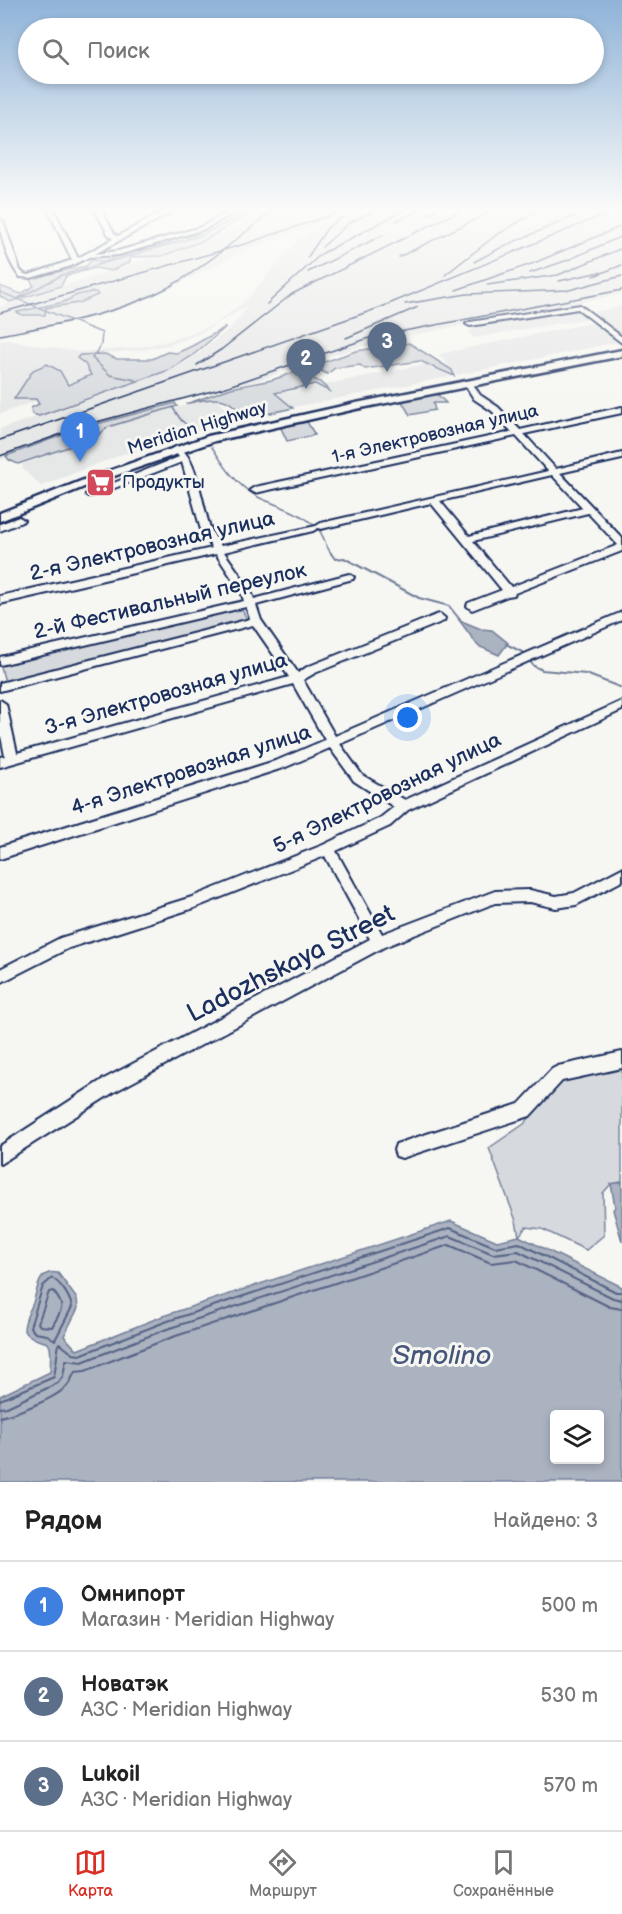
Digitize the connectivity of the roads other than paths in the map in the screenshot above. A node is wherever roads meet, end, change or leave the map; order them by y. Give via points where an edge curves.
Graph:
1 (470, 324) dead end
2 (622, 340) edge
3 (622, 346) edge
4 (622, 352) edge
5 (468, 383) junction
6 (622, 410) edge
7 (518, 432) junction
8 (178, 450) junction
9 (622, 456) edge
10 (555, 472) junction
11 (255, 490) dead end
12 (91, 494) dead end
13 (433, 500) junction
14 (0, 508) edge
15 (588, 510) junction
16 (0, 517) edge
17 (19, 520) dead end
18 (0, 528) edge
19 (466, 540) junction
20 (622, 545) edge
21 (219, 549) junction
22 (349, 577) dead end
23 (510, 592) junction
24 (0, 600) edge
25 (248, 602) junction
26 (472, 606) dead end
27 (622, 616) edge
28 (440, 618) dead end
29 (256, 621) junction
30 (0, 661) edge
31 (296, 679) junction
32 (0, 687) edge
33 (0, 704) edge
34 (622, 705) edge
35 (333, 742) junction
36 (6, 760) edge
37 (404, 806) junction
38 (328, 849) junction
39 (0, 853) edge
40 (622, 873) edge
41 (379, 942) junction
42 (0, 976) edge
43 (622, 1060) edge
44 (402, 1150) dead end
45 (0, 1156) edge

1 - 2 street via 580,307
3 - 8 main road, Meridian Highway via 294,413
4 - 5 main road, Meridian Highway
5 - 7 street via 477,397
5 - 8 main road, Meridian Highway via 259,426
6 - 7 street, 1-я Электровозная улица
7 - 10 street
7 - 11 street, 1-я Электровозная улица
8 - 12 street
8 - 14 main road, Meridian Highway
8 - 16 main road, Meridian Highway
8 - 21 street via 206,530
9 - 10 street, 2-я Электровозная улица
10 - 13 street, 2-я Электровозная улица
10 - 15 street
13 - 19 street
13 - 21 street, 2-я Электровозная улица
15 - 19 street
15 - 20 street
17 - 18 street
19 - 23 street
20 - 23 street
21 - 24 street, 2-я Электровозная улица
21 - 25 street via 246,591
22 - 25 street, 2-й Фестивальный переулок
23 - 26 street
25 - 29 street
25 - 30 street, 2-й Фестивальный переулок
27 - 35 street, 4-я Электровозная улица
28 - 31 street, 3-я Электровозная улица
29 - 31 street
29 - 32 street, 2-й Фестивальный переулок
31 - 35 street
31 - 36 street, 3-я Электровозная улица
33 - 36 street
34 - 37 street, 5-я Электровозная улица
35 - 37 street via 358,778
35 - 39 street, 4-я Электровозная улица via 282,764
37 - 38 street, 5-я Электровозная улица via 385,822
38 - 41 street
38 - 42 street, 5-я Электровозная улица via 194,902 66,943
40 - 41 street, Ladozhskaya Street via 576,899 556,902 530,896 495,897
41 - 45 street, Ladozhskaya Street via 108,1086
43 - 44 street via 558,1074 524,1110

